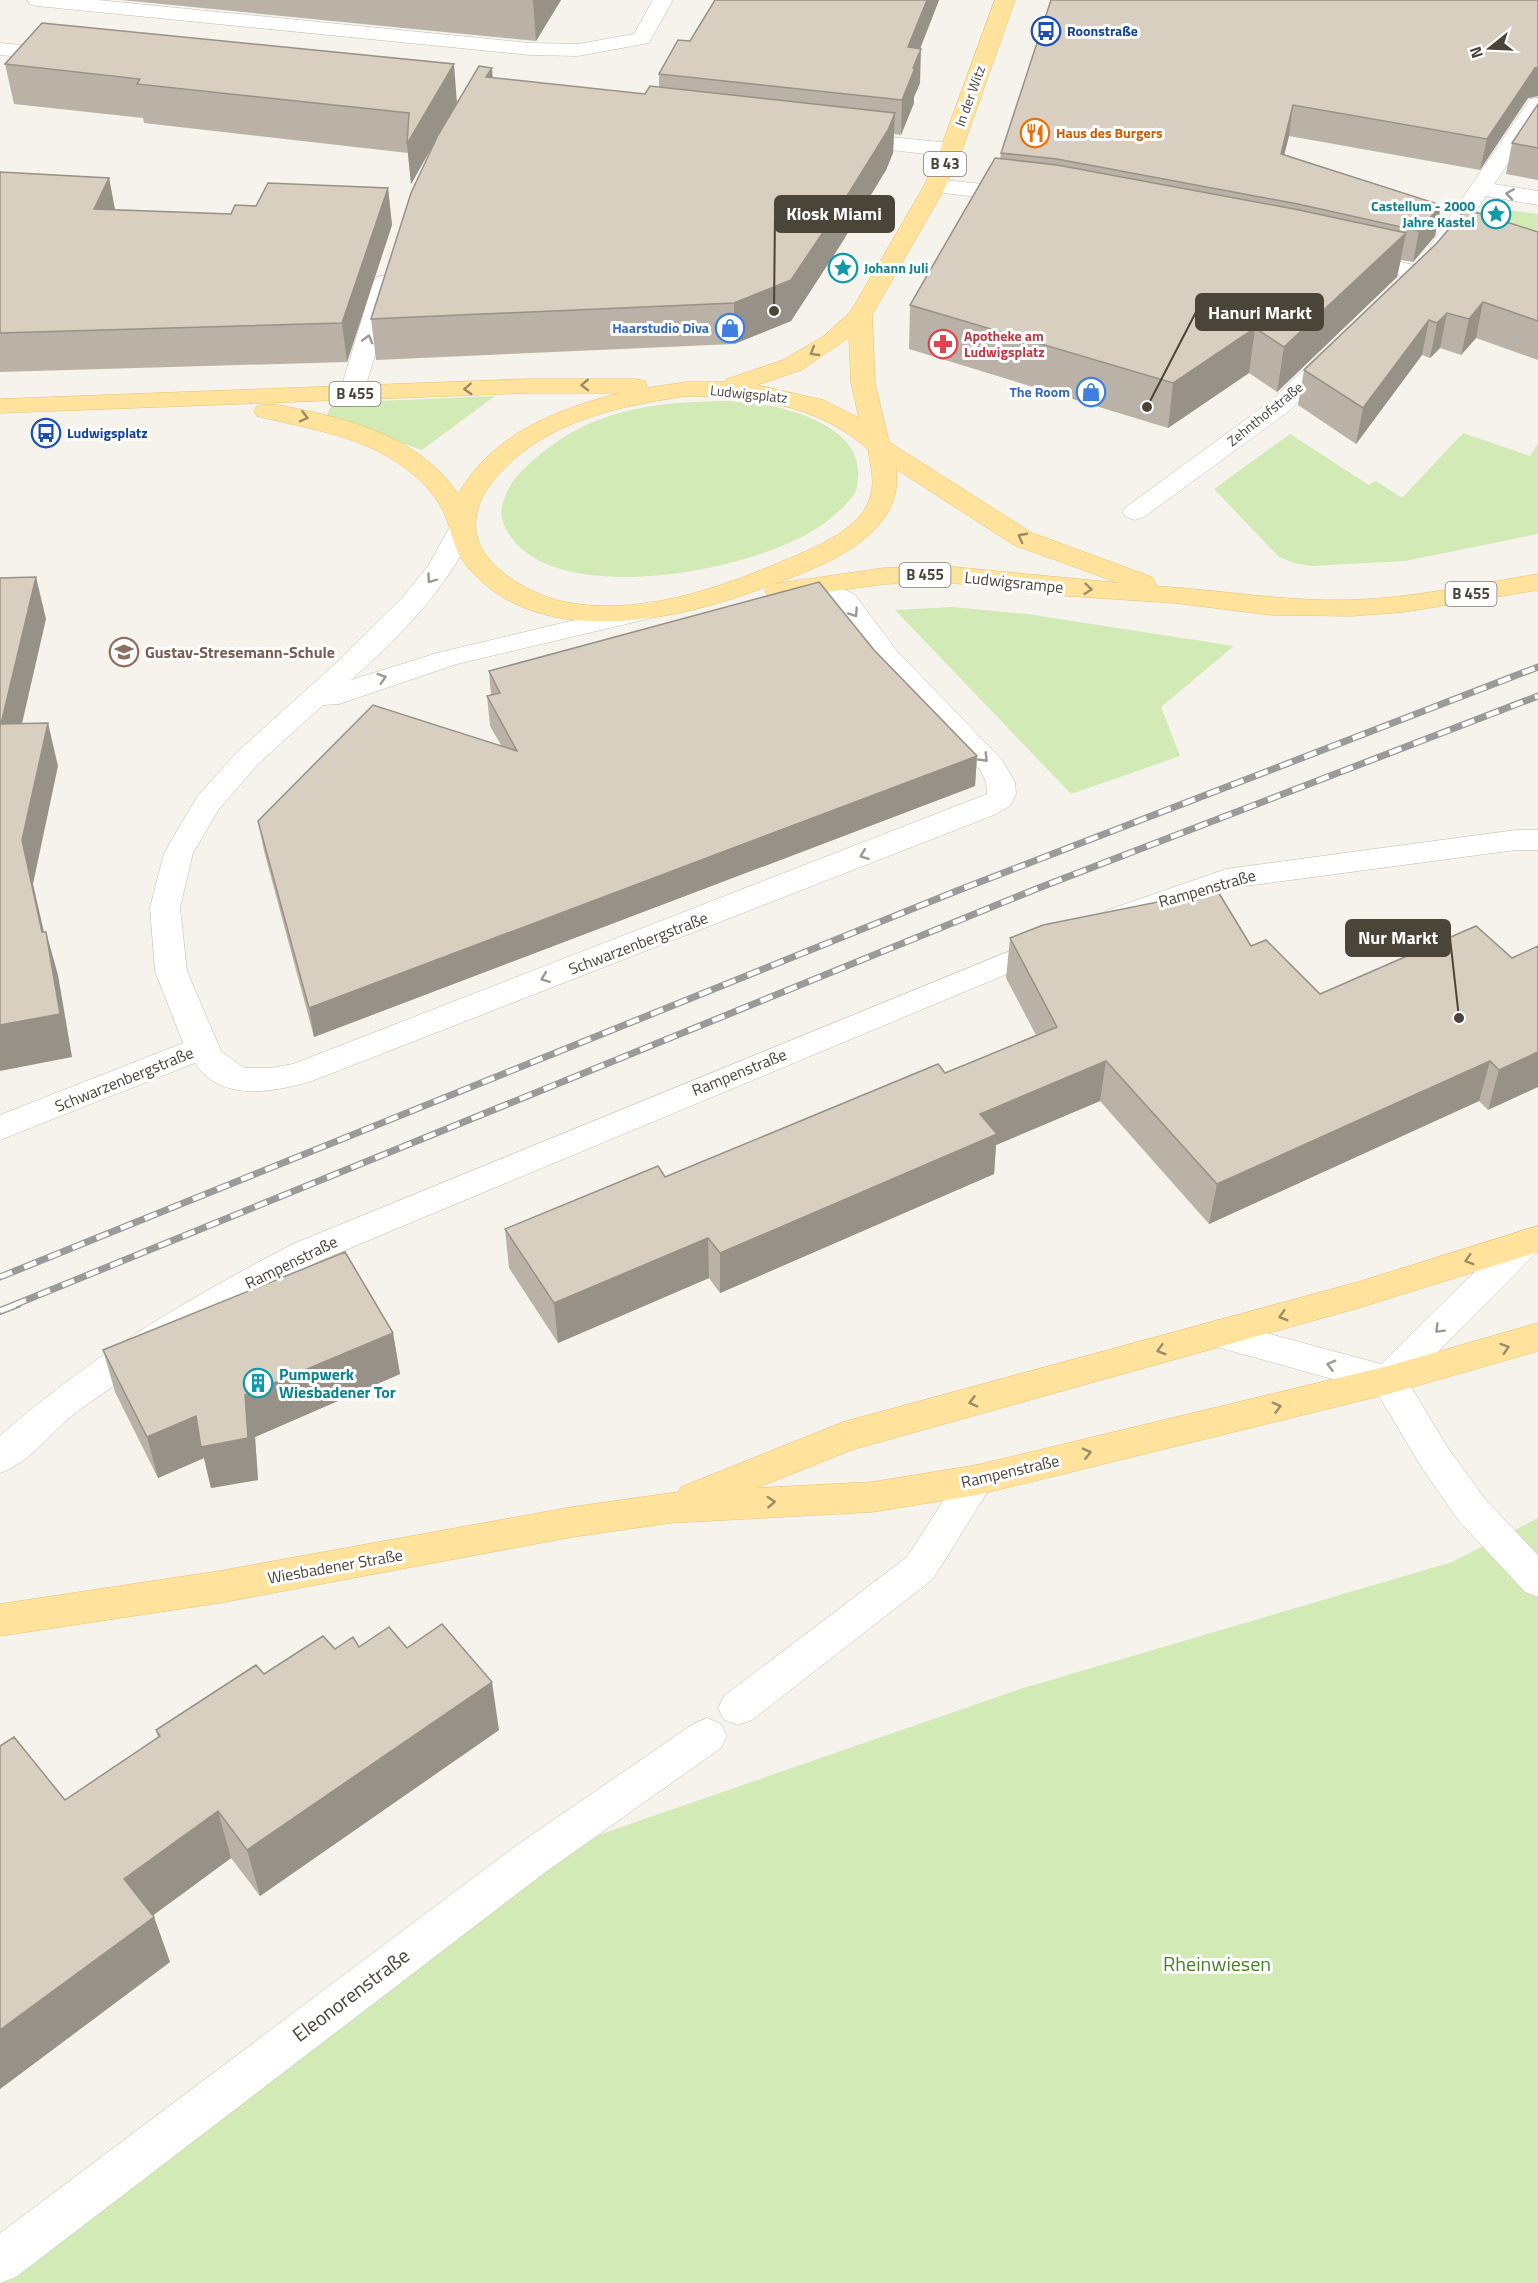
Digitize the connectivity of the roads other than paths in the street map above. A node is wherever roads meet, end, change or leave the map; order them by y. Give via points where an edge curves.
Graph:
1 (37, 0) edge
2 (663, 0) edge
3 (1005, 0) edge
4 (0, 49) edge
5 (83, 57) edge
6 (1538, 104) edge
7 (827, 136) edge
8 (951, 150) junction
9 (935, 186) junction
10 (1481, 189) junction
11 (1044, 198) edge
12 (1538, 198) edge
13 (1339, 254) edge
14 (391, 266) edge
15 (1419, 273) junction
16 (1401, 290) edge
17 (860, 315) junction
18 (1349, 339) edge
19 (695, 389) junction
20 (351, 395) junction
21 (184, 399) junction
22 (0, 406) edge
23 (879, 445) junction
24 (1135, 512) dead end
25 (461, 527) junction
26 (1538, 582) edge
27 (804, 587) junction
28 (1175, 595) junction
29 (666, 607) junction
30 (291, 719) junction
31 (1538, 840) edge
32 (201, 1048) junction
33 (0, 1128) edge
34 (1532, 1241) edge
35 (1218, 1334) junction
36 (1538, 1337) edge
37 (1388, 1380) junction
38 (0, 1458) edge
39 (977, 1480) junction
40 (670, 1508) junction
41 (1538, 1581) edge
42 (0, 1620) edge
43 (738, 1708) dead end
44 (707, 1736) dead end
45 (0, 2261) edge

1 - 2 street via 530,49 578,50 642,39
3 - 8 main road, In der Witz / B 43
4 - 5 street
6 - 10 street
7 - 8 street
8 - 9 main road, In der Witz / B 43
9 - 11 street
9 - 17 main road, In der Witz / B 43
12 -> 10 street
10 - 15 street via 1464,234
13 - 15 street
20 -> 14 street
15 - 16 street
17 -> 19 main road, In der Witz / B 43 via 832,341 792,365 745,382
17 - 23 main road via 862,383
18 - 24 street, Zehnthofstraße via 1280,406
19 -> 20 main road, B 455 via 591,385
19 - 23 main road, Ludwigsplatz / B 455 via 776,394 810,404 842,419
19 - 25 main road, Ludwigsplatz / B 455 via 645,395 592,409 515,445 477,482 465,504
20 - 21 main road, B 455
21 - 22 main road, B 455
21 -> 25 main road, B 455 via 292,415 377,441 402,453 441,488
28 -> 23 main road, Ludwigsrampe / B 455 via 1023,539
23 - 29 main road, Ludwigsplatz / B 455 via 884,497 874,516 852,535 766,578
25 - 29 main road, Ludwigsplatz / B 455 via 482,568 499,582 539,602 600,613
25 -> 30 street, Ludwigsplatz via 453,549 415,601 358,662
26 - 28 main road, Ludwigsrampe / B 455 via 1425,601 1352,608 1271,607
27 -> 28 main road, Ludwigsrampe / B 455 via 884,576 944,574
27 - 29 main road, Ludwigsrampe / B 455
27 -> 32 street, Schwarzenbergstraße via 846,601 887,657 992,766 1001,781 1000,799 301,1073 253,1083 236,1079 214,1065
30 -> 29 street, Ludwigsplatz via 321,701 398,673
30 - 32 street, Ludwigsplatz via 203,807 185,836 170,874 165,907 168,965
31 - 38 street, Rampenstraße via 1226,879 1079,933 307,1252 228,1293 146,1344 59,1405
32 - 33 street, Schwarzenbergstraße
34 -> 35 main road
34 -> 37 street
37 -> 35 street
35 -> 40 main road via 843,1437
37 -> 36 main road, Rampenstraße
39 -> 37 main road, Rampenstraße
37 - 41 street via 1472,1510
40 -> 39 main road, Rampenstraße via 872,1497
39 - 43 street via 920,1568
40 - 42 main road, Wiesbadener Straße via 572,1522 219,1587
44 - 45 street, Eleonorenstraße via 532,1858

